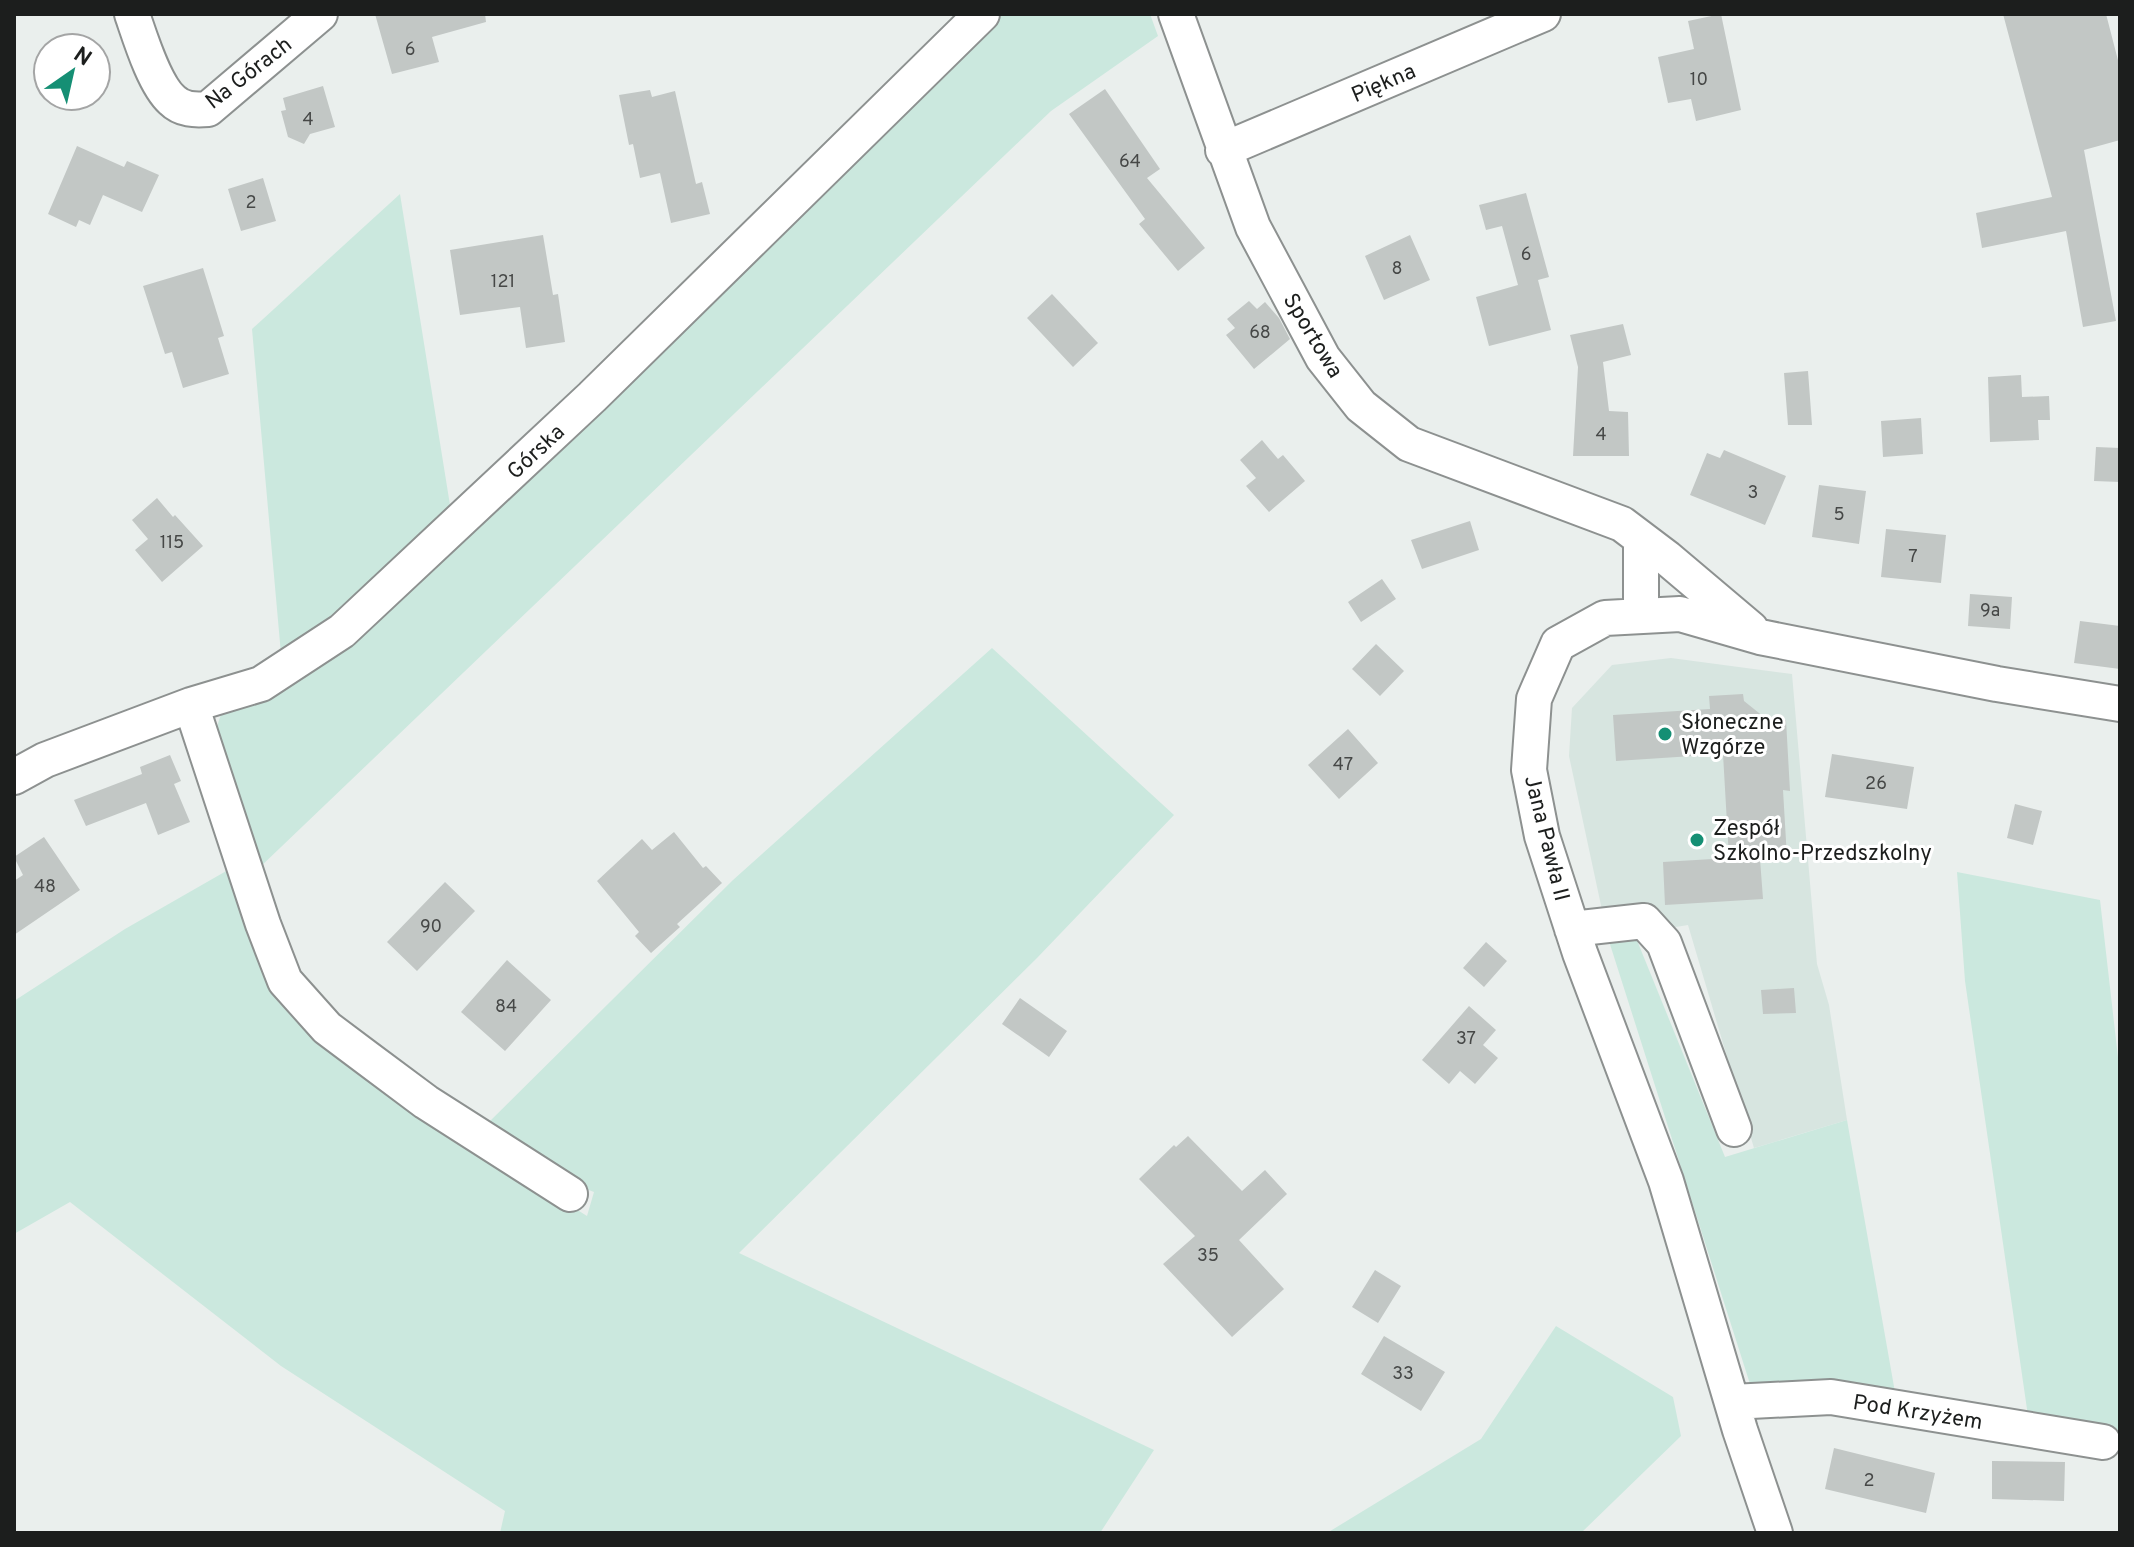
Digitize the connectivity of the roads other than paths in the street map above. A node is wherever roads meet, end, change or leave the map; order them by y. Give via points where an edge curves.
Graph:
1 (132, 14) edge
2 (320, 14) edge
3 (982, 14) edge
4 (1176, 14) edge
5 (1543, 14) edge
6 (1223, 150) junction
7 (1641, 539) junction
8 (1641, 616) junction
9 (1760, 637) junction
10 (2120, 704) edge
11 (191, 705) junction
12 (14, 777) edge
13 (1572, 929) junction
14 (1734, 1129) dead end
15 (570, 1194) dead end
16 (1732, 1402) junction
17 (2103, 1442) dead end
18 (1775, 1533) edge

1 - 2 street, Na Górach via 162,87 173,102 191,110 208,109
3 - 11 street, Górska via 592,397 342,631 261,684
4 - 6 street, Sportowa
5 - 6 street, Piękna
6 - 7 street, Sportowa via 1253,227 1323,358 1361,406 1409,444 1622,524
7 - 8 street
7 - 9 street, Sportowa
8 - 9 street, Jana Pawła II via 1680,614
8 - 13 street, Jana Pawła II via 1605,618 1558,644 1534,699 1529,770 1542,836
9 - 10 street, Jana Pawła II
11 - 12 street, Górska via 45,760
11 - 15 street via 285,981 327,1028 367,1058
13 - 14 street via 1644,921 1664,943
13 - 16 street, Jana Pawła II via 1666,1181
16 - 17 street, Pod Krzyżem via 1831,1397
16 - 18 street, Jana Pawła II

